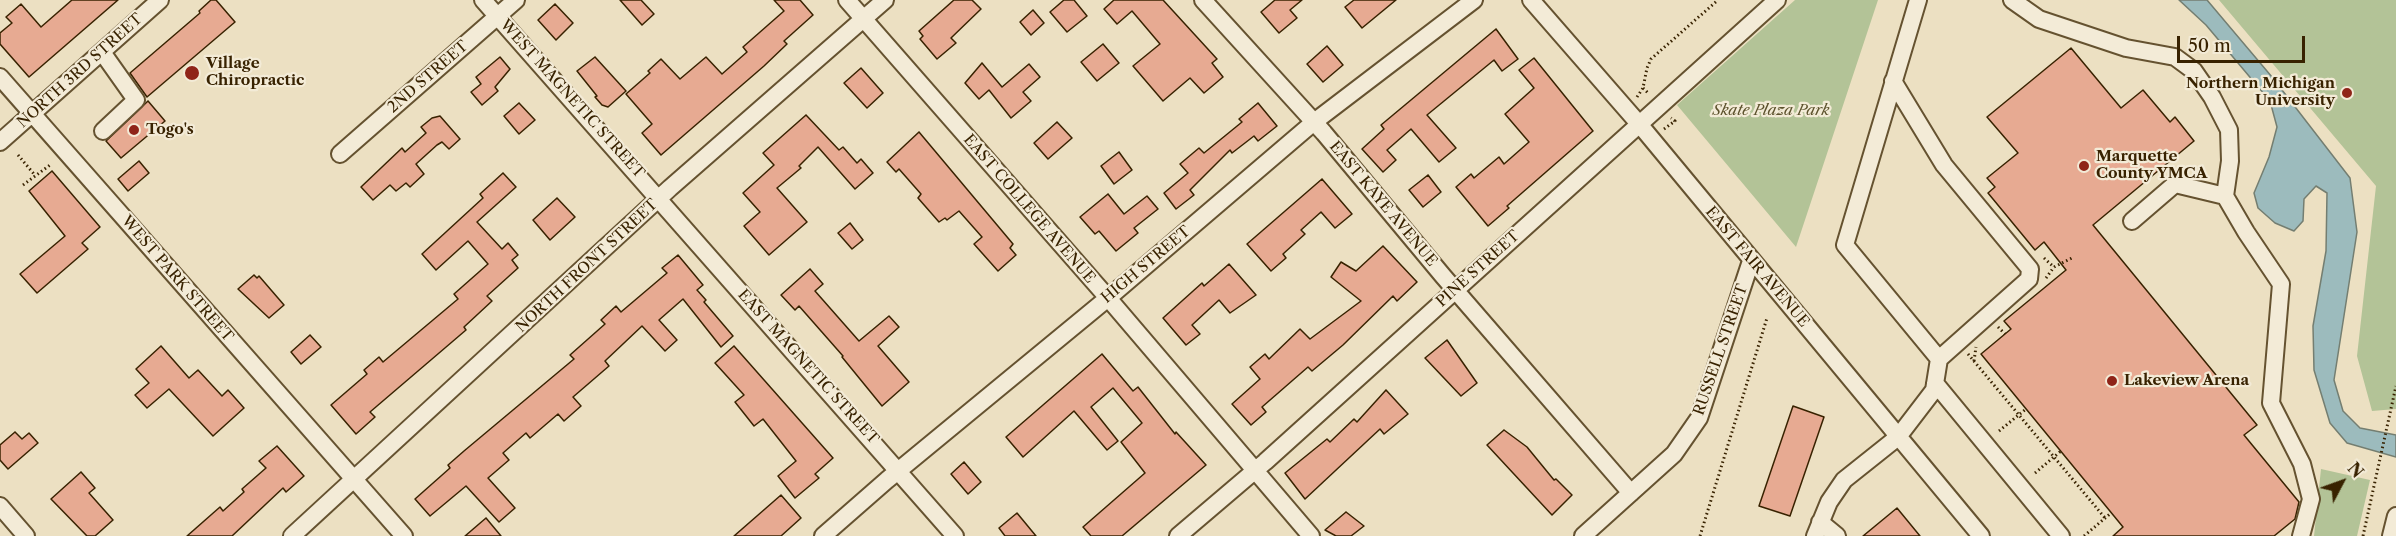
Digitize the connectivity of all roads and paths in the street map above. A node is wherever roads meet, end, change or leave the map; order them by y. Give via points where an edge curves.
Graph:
1 (160, 0) edge
2 (483, 0) edge
3 (516, 0) edge
4 (847, 0) edge
5 (885, 0) edge
6 (1203, 0) edge
7 (1474, 0) edge
8 (1532, 0) edge
9 (1718, 0) edge
10 (1777, 0) edge
11 (1918, 0) edge
12 (2012, 0) edge
13 (498, 16) junction
14 (863, 18) junction
15 (102, 52) junction
16 (0, 77) edge
17 (1893, 81) junction
18 (1643, 88) dead end
19 (32, 114) junction
20 (1314, 122) junction
21 (1640, 125) junction
22 (103, 131) dead end
23 (0, 142) edge
24 (340, 154) dead end
25 (18, 155) dead end
26 (50, 165) dead end
27 (34, 175) junction
28 (22, 185) dead end
29 (2225, 196) junction
30 (660, 198) junction
31 (2132, 221) dead end
32 (2040, 255) dead end
33 (2072, 258) dead end
34 (1751, 261) junction
35 (1455, 290) junction
36 (1108, 297) junction
37 (1767, 318) dead end
38 (1997, 325) dead end
39 (2005, 334) dead end
40 (1967, 353) dead end
41 (1939, 359) junction
42 (1935, 383) junction
43 (2396, 386) edge
44 (2026, 409) dead end
45 (2019, 414) junction
46 (1999, 430) dead end
47 (1898, 437) junction
48 (2061, 452) dead end
49 (2054, 457) junction
50 (899, 470) junction
51 (1254, 471) junction
52 (2035, 473) dead end
53 (354, 480) junction
54 (1631, 493) junction
55 (0, 506) edge
56 (2111, 513) dead end
57 (2396, 516) edge
58 (2105, 518) junction
59 (1818, 529) edge
60 (26, 536) edge
61 (292, 536) edge
62 (404, 536) edge
63 (824, 536) edge
64 (955, 536) edge
65 (1178, 536) edge
66 (1311, 536) edge
67 (1583, 536) edge
68 (1700, 536) edge
69 (1837, 536) edge
70 (1981, 536) edge
71 (2061, 536) edge
72 (2084, 536) edge
73 (2301, 536) edge
74 (2363, 536) edge
75 (2391, 536) edge

1 - 15 street, NORTH 3RD STREET
2 - 13 street, WEST MAGNETIC STREET
3 - 13 street, 2ND STREET
4 - 14 street, EAST COLLEGE AVENUE
5 - 14 street, NORTH FRONT STREET
6 - 20 street, EAST KAYE AVENUE
7 - 20 street, HIGH STREET
8 - 21 street, EAST FAIR AVENUE
9 - 18 path via 1651,59
10 - 21 street, PINE STREET
11 - 17 street
12 - 29 street via 2039,19 2126,48 2175,57 2194,71 2229,130
13 - 24 street, 2ND STREET
13 - 30 street, WEST MAGNETIC STREET
14 - 30 street, NORTH FRONT STREET
14 - 36 street, EAST COLLEGE AVENUE
15 - 19 street, NORTH 3RD STREET
15 - 22 street via 136,100
16 - 19 street, WEST PARK STREET
17 - 41 street via 1845,245
17 - 41 street via 1944,165 2030,269 2029,279
19 - 23 street, NORTH 3RD STREET
19 - 53 street, WEST PARK STREET
20 - 35 street, EAST KAYE AVENUE
20 - 36 street, HIGH STREET
21 - 34 street, EAST FAIR AVENUE
21 - 35 street, PINE STREET
25 - 27 path
26 - 27 path
27 - 28 path
29 - 31 street via 2175,184
29 - 73 street via 2281,284 2271,404 2302,464 2311,499
30 - 50 street, EAST MAGNETIC STREET
30 - 53 street, NORTH FRONT STREET
32 - 33 path via 2054,267
34 - 47 street, EAST FAIR AVENUE
34 - 54 street, RUSSELL STREET via 1699,418 1674,454
35 - 51 street, PINE STREET
35 - 54 street, EAST KAYE AVENUE
36 - 50 street, HIGH STREET
36 - 51 street, EAST COLLEGE AVENUE
37 - 68 path
38 - 39 path
40 - 45 path
41 - 42 street
42 - 47 street via 1934,390
42 - 71 street
43 - 74 path
44 - 45 path
45 - 46 path
45 - 49 path
47 - 59 street via 1844,480 1828,502
47 - 70 street, EAST FAIR AVENUE
48 - 49 path
49 - 52 path
49 - 58 path
50 - 63 street, HIGH STREET
50 - 64 street, EAST MAGNETIC STREET
51 - 65 street, PINE STREET
51 - 66 street, EAST COLLEGE AVENUE
53 - 61 street, NORTH FRONT STREET
53 - 62 street, WEST PARK STREET
54 - 67 street, RUSSELL STREET
55 - 60 street
56 - 58 path
57 - 75 street
58 - 72 path
59 - 69 street

